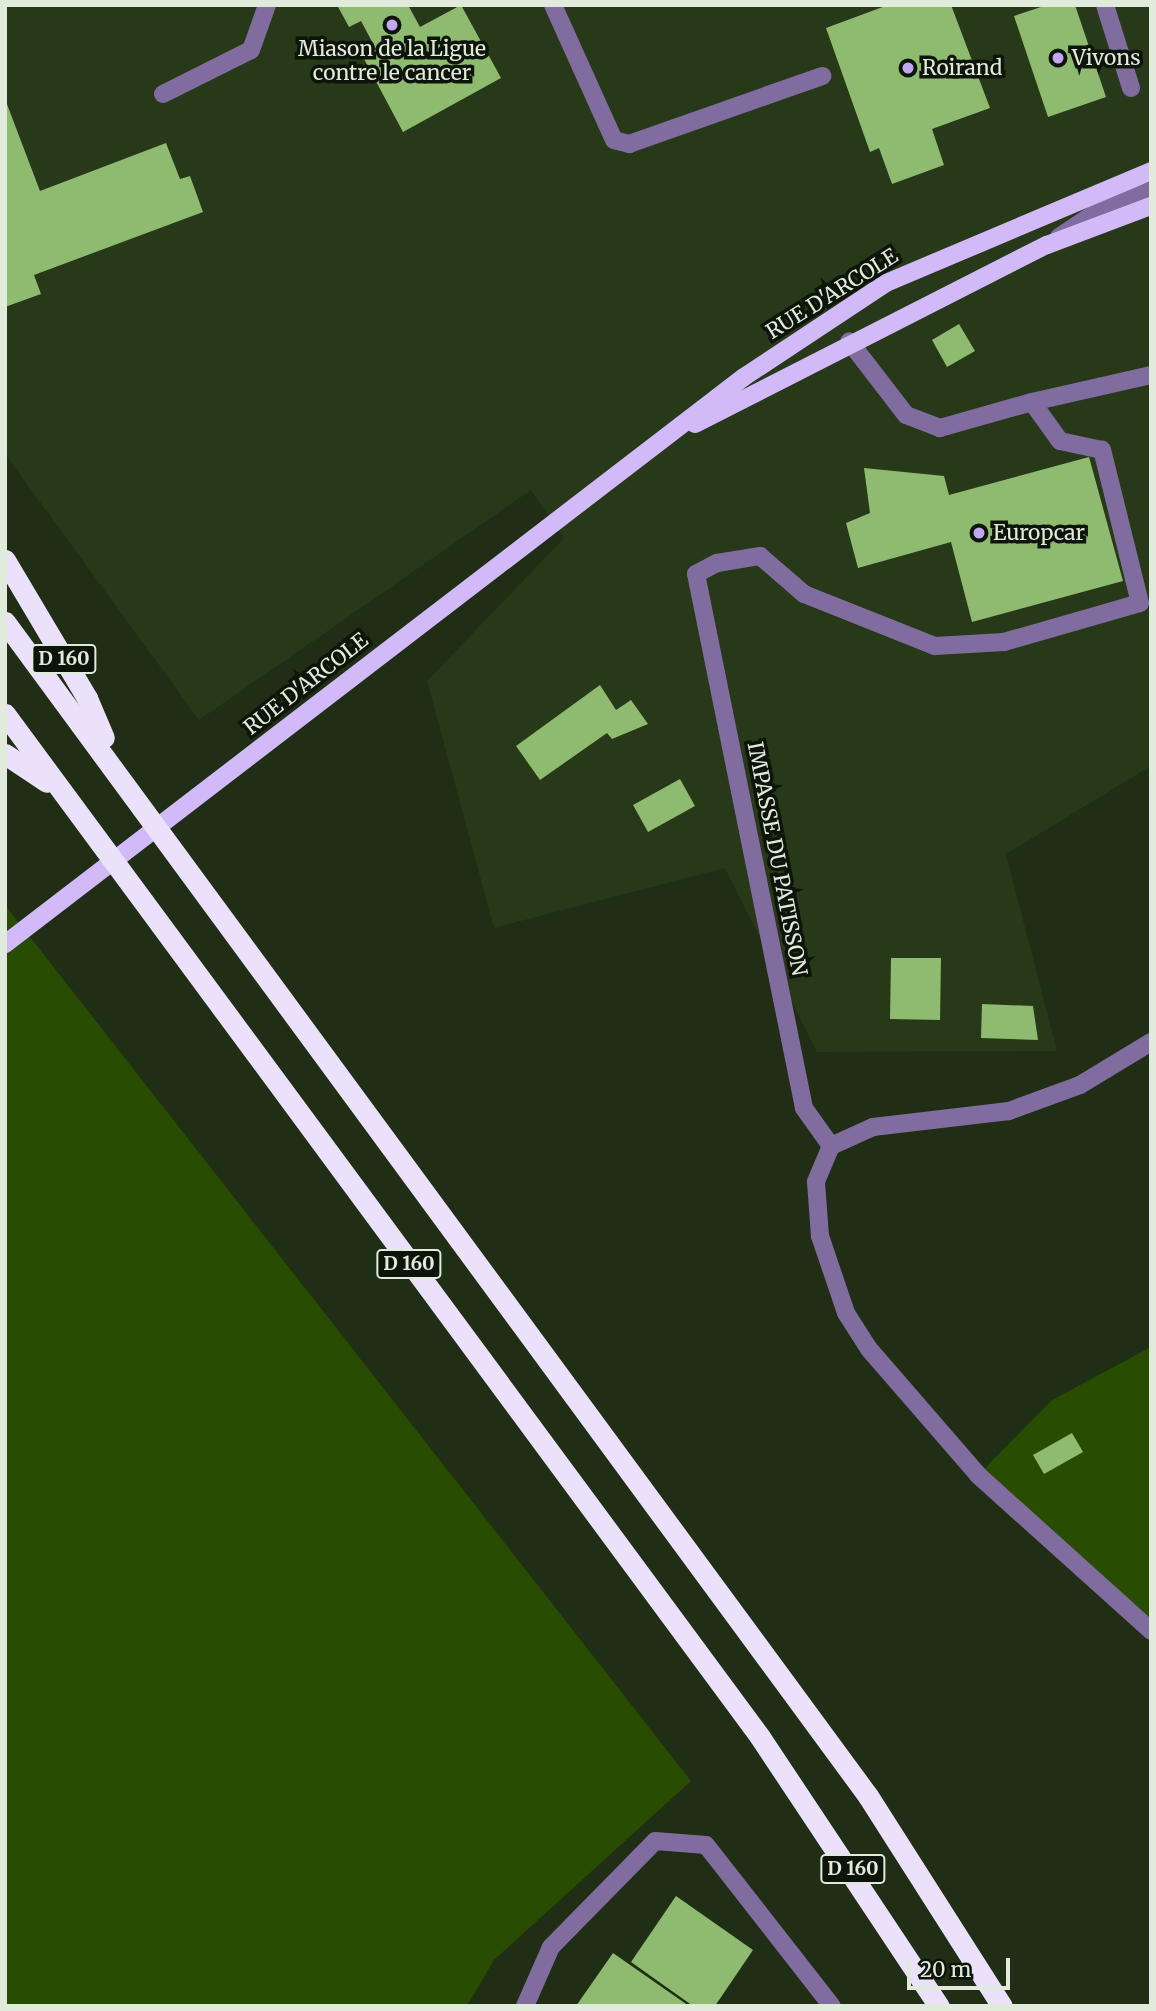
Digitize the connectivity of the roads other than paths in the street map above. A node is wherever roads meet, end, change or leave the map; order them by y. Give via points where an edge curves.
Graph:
1 (267, 5) edge
2 (553, 5) edge
3 (1105, 5) edge
4 (822, 76) dead end
5 (1131, 88) dead end
6 (163, 94) dead end
7 (1151, 171) edge
8 (1151, 191) edge
9 (1151, 206) edge
10 (1047, 244) junction
11 (849, 341) junction
12 (1151, 375) edge
13 (1032, 402) junction
14 (634, 458) junction
15 (5, 560) edge
16 (5, 622) edge
17 (5, 714) edge
18 (5, 754) edge
19 (114, 762) junction
20 (59, 790) junction
21 (5, 944) edge
22 (1151, 1042) edge
23 (831, 1146) junction
24 (1151, 1631) edge
25 (525, 2006) edge
26 (832, 2006) edge
27 (939, 2006) edge
28 (1002, 2006) edge

1 - 6 street via 251,50
2 - 4 street via 614,139 629,144
3 - 5 street
7 - 14 main road, RUE D'ARCOLE via 886,283
8 - 10 street via 1104,207
9 - 10 main road, RUE D'ARCOLE
10 - 11 main road, RUE D'ARCOLE
11 - 13 street via 906,415 940,428
11 - 14 main road, RUE D'ARCOLE
12 - 13 street
13 - 23 street, IMPASSE DU PATISSON via 1060,441 1102,450 1140,603 1004,642 935,646 804,594 760,556 717,563 696,574 804,1108
14 - 21 main road, RUE D'ARCOLE
15 - 19 highway, D 160 via 88,698
16 - 19 highway, D 160
17 - 20 highway, D 160
18 - 20 highway
19 - 28 highway, D 160 via 868,1796
20 - 27 highway, D 160 via 760,1737
22 - 23 street via 1080,1085 1009,1111 873,1126
23 - 24 street via 816,1182 820,1236 846,1312 869,1349 978,1475
25 - 26 street via 551,1947 655,1841 706,1845

